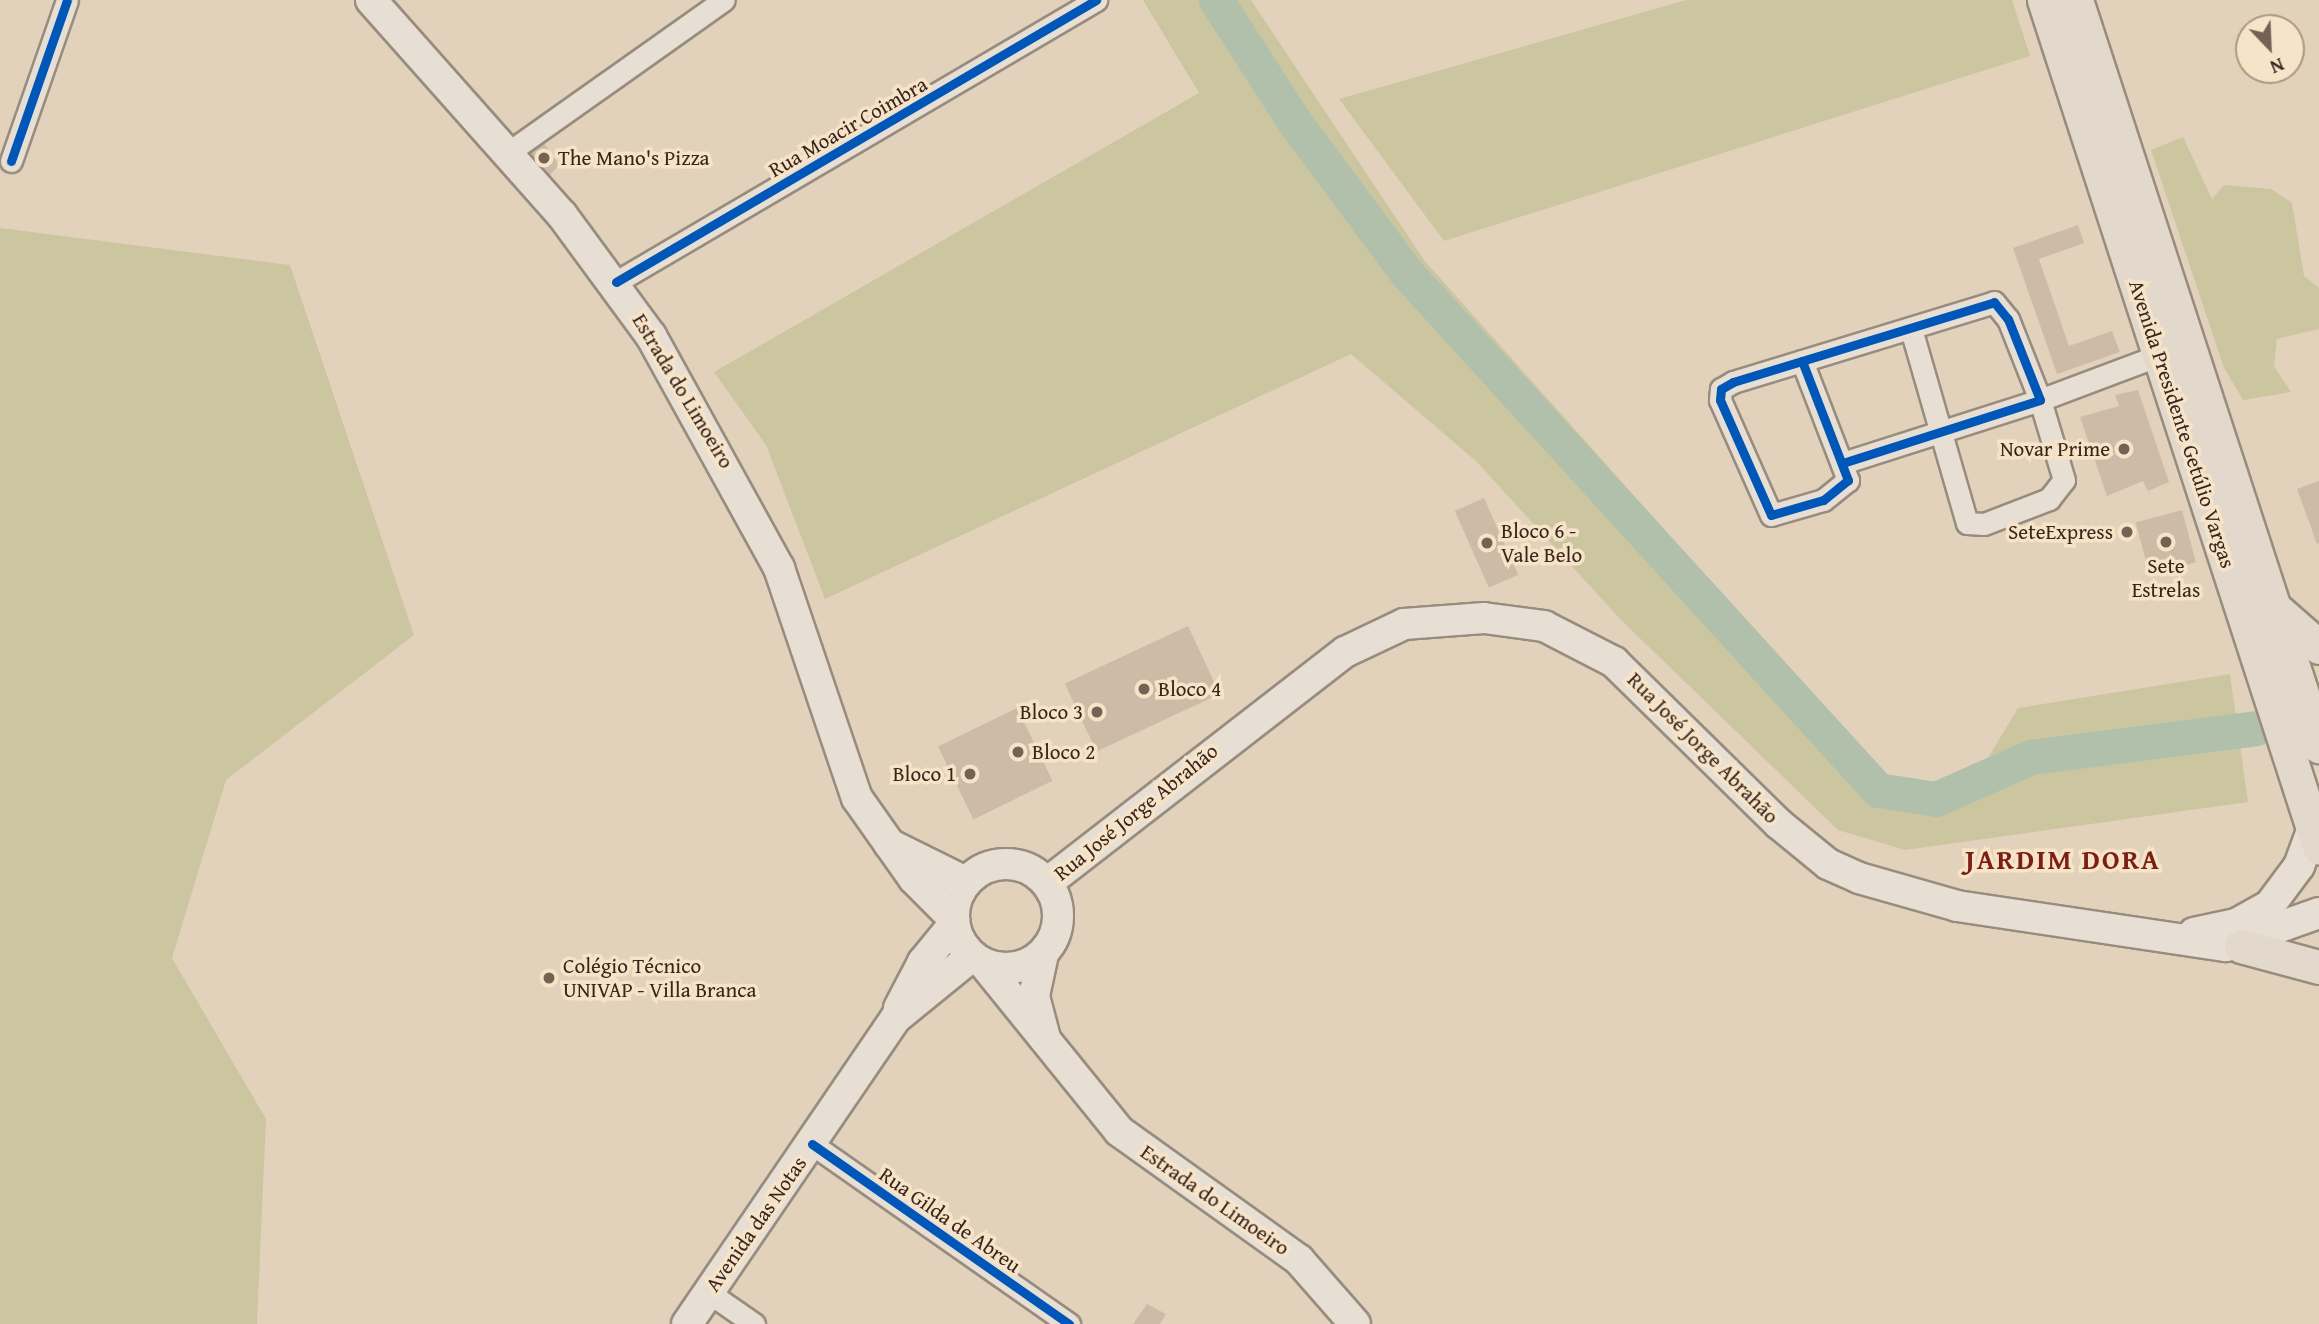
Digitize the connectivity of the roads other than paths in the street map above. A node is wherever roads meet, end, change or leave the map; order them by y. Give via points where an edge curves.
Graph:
1 (67, 0) edge
2 (372, 0) edge
3 (724, 0) edge
4 (1096, 0) edge
5 (2044, 0) edge
6 (2076, 0) edge
7 (509, 152) junction
8 (11, 161) dead end
9 (616, 282) junction
10 (1911, 329) junction
11 (2160, 355) junction
12 (1802, 361) junction
13 (2040, 400) junction
14 (1939, 430) junction
15 (1842, 463) junction
16 (2276, 608) junction
17 (2319, 647) edge
18 (2309, 674) edge
19 (2265, 686) junction
20 (2318, 741) edge
21 (2316, 838) edge
22 (889, 844) junction
23 (966, 882) junction
24 (1047, 883) junction
25 (2319, 914) edge
26 (954, 922) junction
27 (2182, 936) junction
28 (2241, 946) junction
29 (1043, 954) junction
30 (978, 960) junction
31 (2319, 967) edge
32 (895, 1018) junction
33 (1048, 1044) junction
34 (812, 1144) junction
35 (708, 1292) junction
36 (687, 1324) edge
37 (754, 1324) edge
38 (1069, 1324) edge
39 (1355, 1324) edge

1 - 8 street
2 - 7 main road, Estrada do Limoeiro
3 - 7 street
4 - 9 street, Rua Moacir Coimbra
5 - 11 main road, Avenida Presidente Getúlio Vargas
6 - 16 main road, Avenida Presidente Getúlio Vargas
7 - 9 main road, Estrada do Limoeiro
9 - 22 main road, Estrada do Limoeiro via 762,531 839,757 867,819
10 - 12 street
10 - 13 street via 1994,302 2008,319
10 - 14 street
11 - 13 street
11 - 19 main road, Avenida Presidente Getúlio Vargas
12 - 15 street
12 - 15 street via 1733,382 1721,388 1720,400 1771,515 1842,490 1848,480
13 - 14 street
13 - 14 street via 2064,480 2049,499 1984,524 1967,523 1960,510
14 - 15 street
16 - 17 main road
16 - 18 main road, Avenida Presidente Getúlio Vargas
18 - 19 main road
18 - 20 main road, Avenida Presidente Getúlio Vargas
19 - 21 main road, Avenida Presidente Getúlio Vargas
21 - 27 main road, Rua José Jorge Abrahão via 2270,905 2236,924
22 - 23 main road, Estrada do Limoeiro
22 - 26 main road, Estrada do Limoeiro
23 - 24 main road via 1007,864
23 - 26 main road, Avenida das Notas
24 - 27 main road, Rua José Jorge Abrahão via 1345,652 1404,624 1484,618 1544,626 1614,662 1801,844 1859,878 1957,906
24 - 29 main road via 1059,919
25 - 28 main road
26 - 30 main road
26 - 32 main road, Avenida das Notas via 916,973
27 - 28 main road, Rua José Jorge Abrahão
28 - 31 main road
29 - 30 main road via 1015,968
29 - 33 main road, Estrada do Limoeiro via 1034,996
30 - 32 main road, Avenida das Notas
30 - 33 main road, Estrada do Limoeiro
32 - 34 main road, Avenida das Notas
33 - 39 main road, Estrada do Limoeiro via 1119,1131 1299,1260
34 - 35 main road, Avenida das Notas
34 - 38 street, Rua Gilda de Abreu
35 - 36 main road, Avenida das Notas
35 - 37 street

